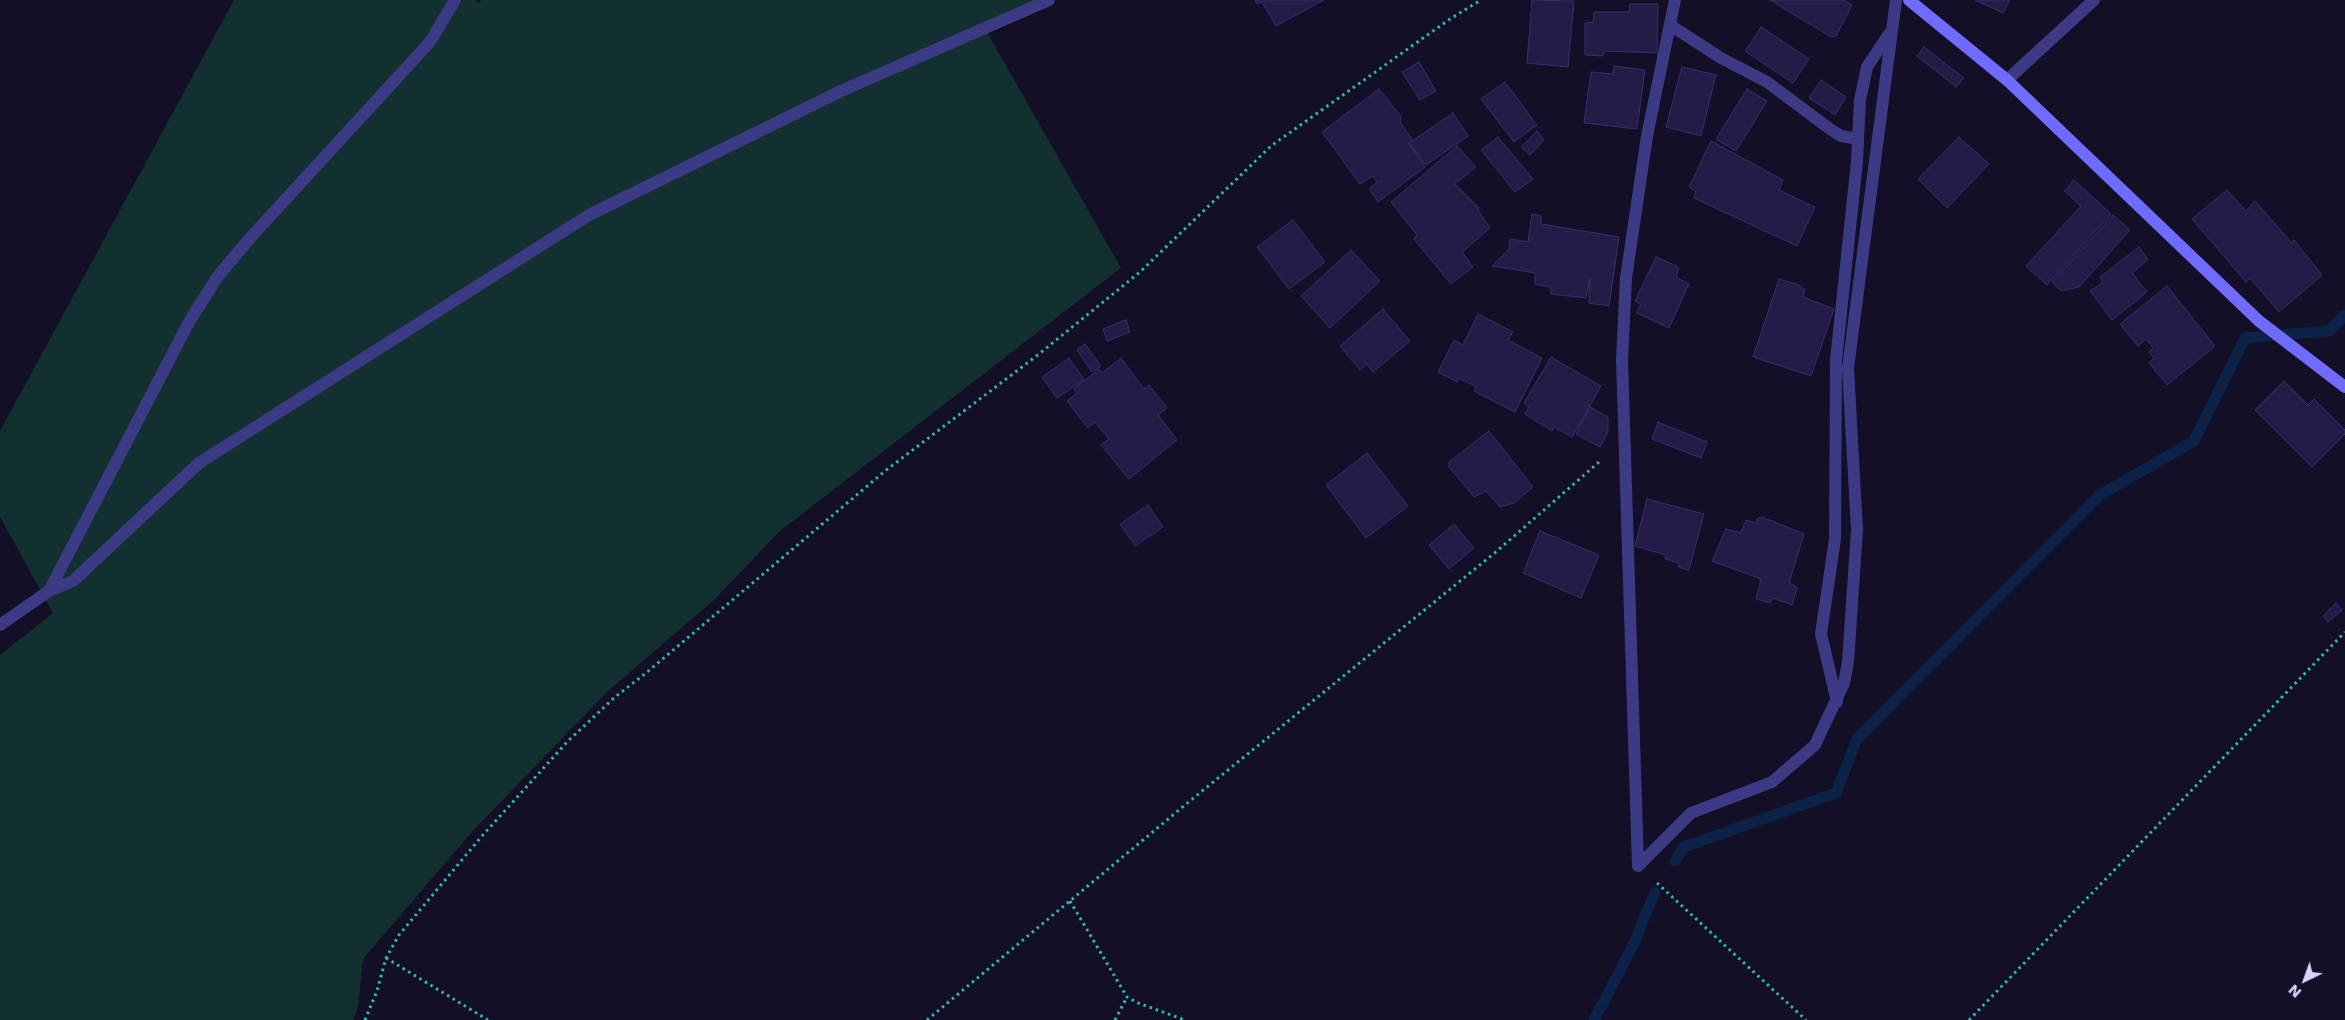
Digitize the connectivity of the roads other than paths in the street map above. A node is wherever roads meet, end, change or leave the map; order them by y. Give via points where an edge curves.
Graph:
1 (455, 0) edge
2 (1049, 0) edge
3 (1676, 0) edge
4 (1896, 0) edge
5 (1909, 0) edge
6 (2094, 0) edge
7 (1670, 25) junction
8 (1892, 30) junction
9 (2007, 80) junction
10 (1858, 139) junction
11 (2345, 387) edge
12 (49, 591) junction
13 (0, 625) edge
14 (1837, 702) junction

1 - 12 street via 430,42 218,276 189,322
2 - 12 street via 841,91 589,215 200,463 72,581
3 - 7 street
4 - 8 street
5 - 9 street
6 - 9 street
7 - 10 street via 1721,58 1767,82 1841,136
7 - 14 street via 1647,136 1626,278 1622,360 1638,866 1691,814 1772,782 1815,745
8 - 10 street via 1867,67 1860,100
8 - 14 street via 1848,368 1858,530 1848,662
9 - 11 street via 2260,321
10 - 14 street via 1835,379 1835,539 1821,634
12 - 13 street

